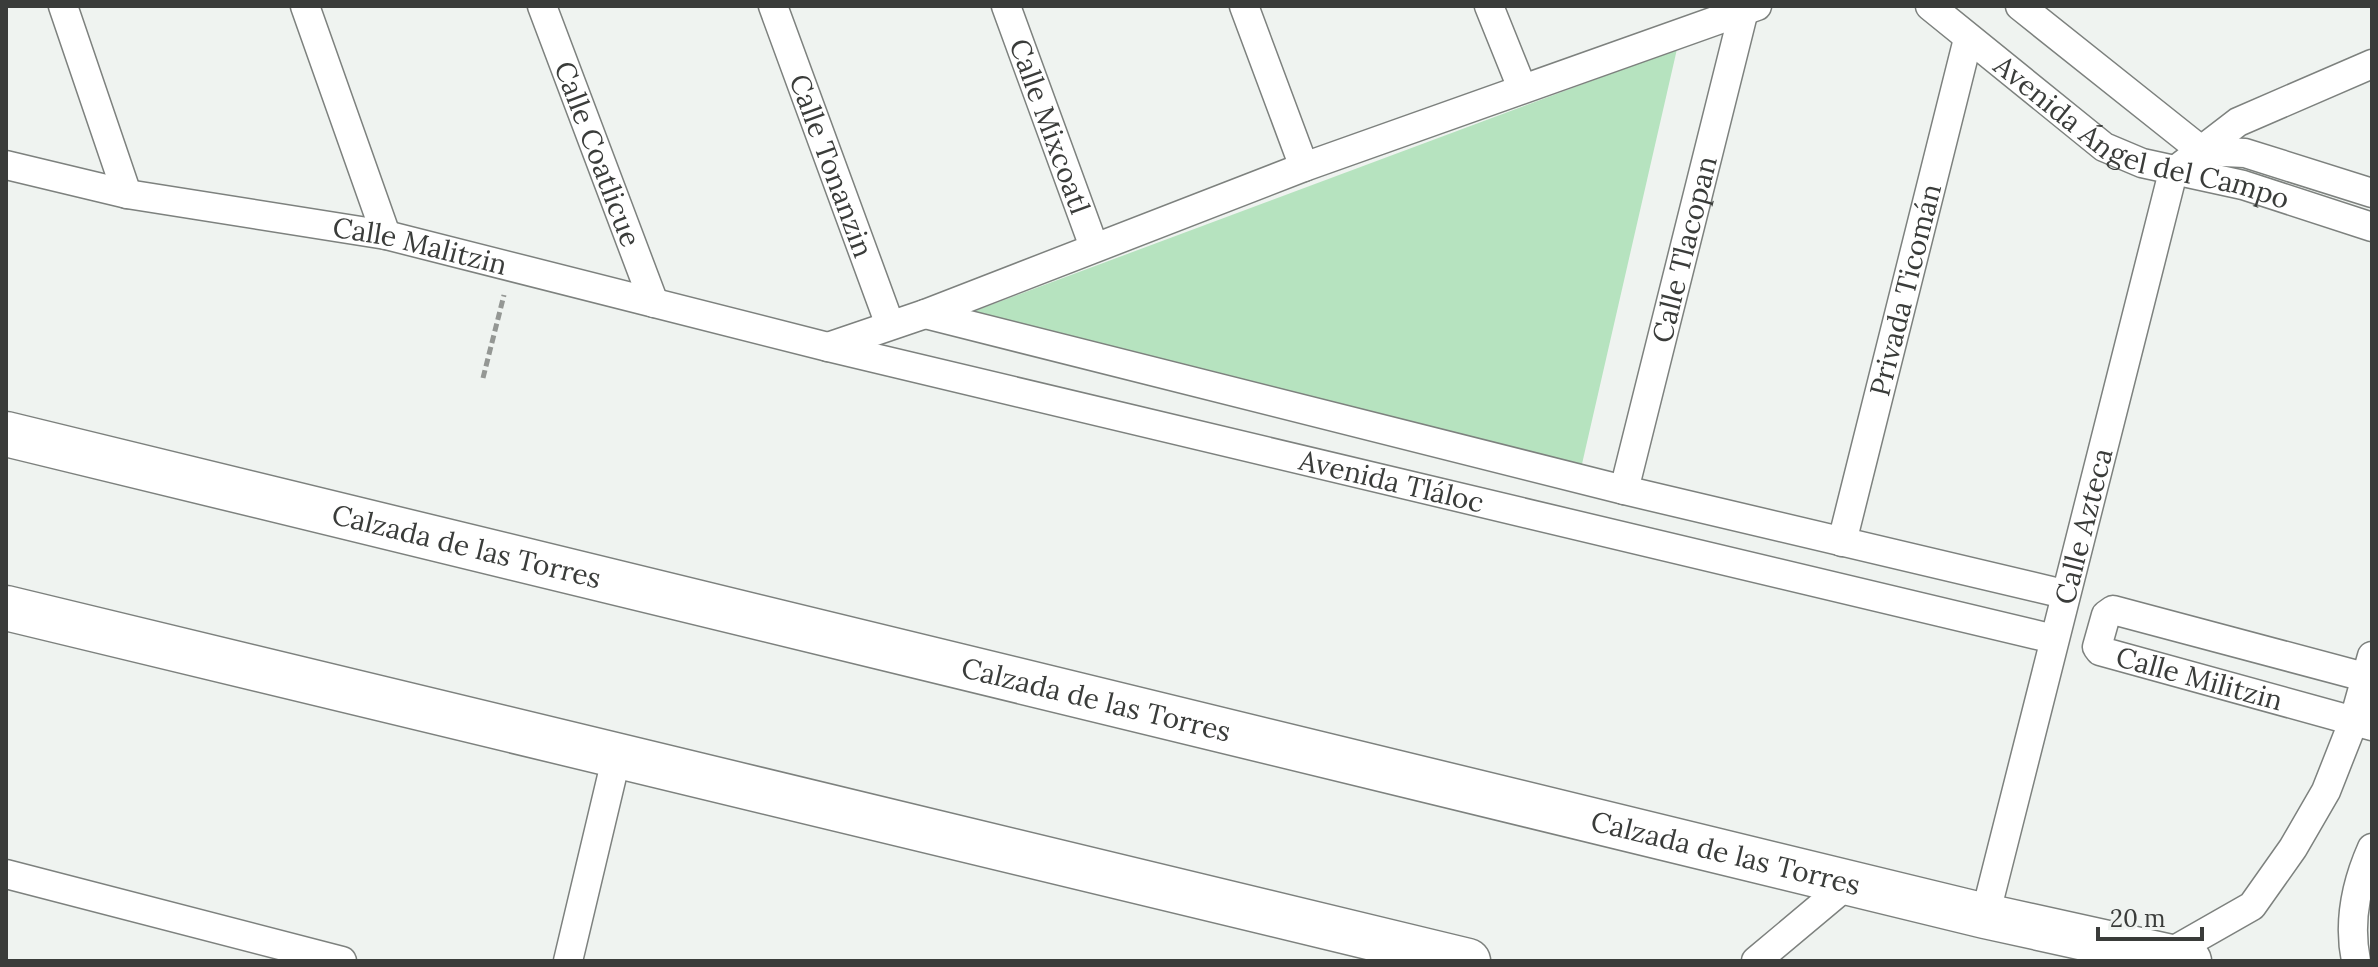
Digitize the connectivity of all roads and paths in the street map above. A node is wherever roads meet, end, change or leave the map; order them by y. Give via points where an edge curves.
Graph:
1 (63, 6) edge
2 (305, 6) edge
3 (542, 6) edge
4 (773, 6) edge
5 (1006, 6) edge
6 (1244, 6) edge
7 (1489, 6) edge
8 (1930, 6) edge
9 (2020, 6) edge
10 (1749, 7) edge
11 (1968, 39) junction
12 (2372, 64) edge
13 (1522, 88) junction
14 (2202, 151) junction
15 (6, 165) edge
16 (1304, 167) junction
17 (2173, 172) junction
18 (2372, 193) edge
19 (127, 194) junction
20 (2372, 227) edge
21 (386, 235) junction
22 (1094, 247) junction
23 (511, 267) junction
24 (654, 303) junction
25 (925, 314) junction
26 (890, 325) junction
27 (828, 347) junction
28 (483, 378) dead end
29 (6, 434) edge
30 (1624, 490) junction
31 (1842, 542) junction
32 (2064, 594) junction
33 (6, 608) edge
34 (2054, 639) junction
35 (2370, 671) edge
36 (2363, 723) edge
37 (617, 755) junction
38 (2372, 848) edge
39 (6, 874) edge
40 (1849, 883) junction
41 (1985, 916) junction
42 (2088, 950) edge
43 (2177, 958) edge
44 (342, 961) edge
45 (568, 961) edge
46 (1468, 961) edge
47 (1756, 961) edge
48 (2356, 961) edge

1 - 19 street
2 - 21 street
3 - 24 street, Calle Coatlicue
4 - 26 street, Calle Tonanzin
5 - 22 street, Calle Mixcoatl
6 - 16 street
7 - 13 street
8 - 11 street, Avenida Ángel del Campo
9 - 14 street, Avenida Ángel del Campo
10 - 13 street
10 - 30 street, Calle Tlacopan
11 - 17 street, Avenida Ángel del Campo via 2104,147
11 - 31 street, Privada Ticomán
12 - 14 street via 2238,122
13 - 16 street
14 - 17 street
14 - 18 street, Avenida Ángel del Campo via 2245,153
15 - 19 street, Calle Malitzin
16 - 22 street
17 - 20 street, Avenida Ángel del Campo via 2243,185
17 - 32 street, Calle Azteca
19 - 21 street, Calle Malitzin
21 - 23 street, Calle Malitzin
22 - 25 street
23 - 24 street, Calle Malitzin
23 - 28 path
24 - 27 street, Calle Malitzin
25 - 26 street
25 - 30 street, Avenida Tláloc
26 - 27 street
27 - 34 street, Avenida Tláloc
29 - 40 main road, Calzada de las Torres
30 - 31 street, Avenida Tláloc
31 - 32 street, Avenida Tláloc
32 - 34 street, Calle Azteca
33 - 37 main road
34 - 41 street, Calle Azteca
35 - 36 street
35 - 36 street, Calle Militzin via 2113,610 2106,615 2097,647
36 - 43 street via 2293,848 2252,906
37 - 45 street
37 - 46 main road
38 - 48 street via 2353,910
39 - 44 street
40 - 41 main road, Calzada de las Torres
40 - 47 street
41 - 42 main road, Calzada de las Torres
42 - 43 main road, Calzada de las Torres

